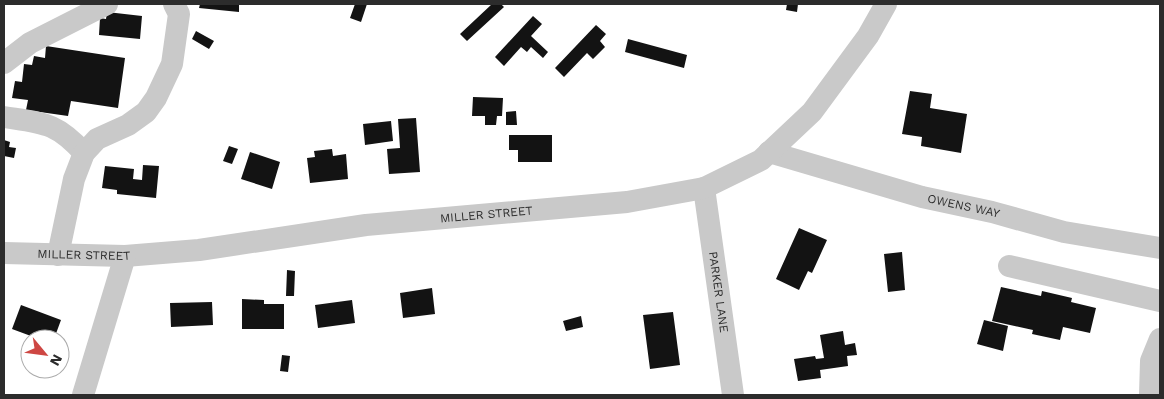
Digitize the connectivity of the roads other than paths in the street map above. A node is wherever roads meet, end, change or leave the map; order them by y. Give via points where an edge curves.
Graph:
1 (107, 4) edge
2 (174, 4) edge
3 (886, 4) edge
4 (4, 63) edge
5 (4, 117) edge
6 (770, 152) junction
7 (84, 153) junction
8 (704, 188) junction
9 (1160, 248) edge
10 (4, 253) edge
11 (58, 256) junction
12 (125, 256) junction
13 (1009, 266) dead end
14 (1160, 301) edge
15 (1160, 339) edge
16 (83, 395) edge
17 (733, 395) edge
18 (1150, 395) edge

1 - 4 street via 30,43
2 - 7 street via 179,14 172,64 156,98 146,112 128,125 97,139
3 - 6 street, MILLER STREET via 868,36 812,112
5 - 7 street via 46,124 68,135
6 - 8 street, MILLER STREET
6 - 9 street, OWENS WAY via 922,197 1064,232
7 - 11 street via 74,179
8 - 12 street, MILLER STREET via 627,202 366,225 199,250
8 - 17 street, PARKER LANE
10 - 11 street, MILLER STREET
11 - 12 street, MILLER STREET
12 - 16 street
13 - 14 street
15 - 18 street via 1151,361

